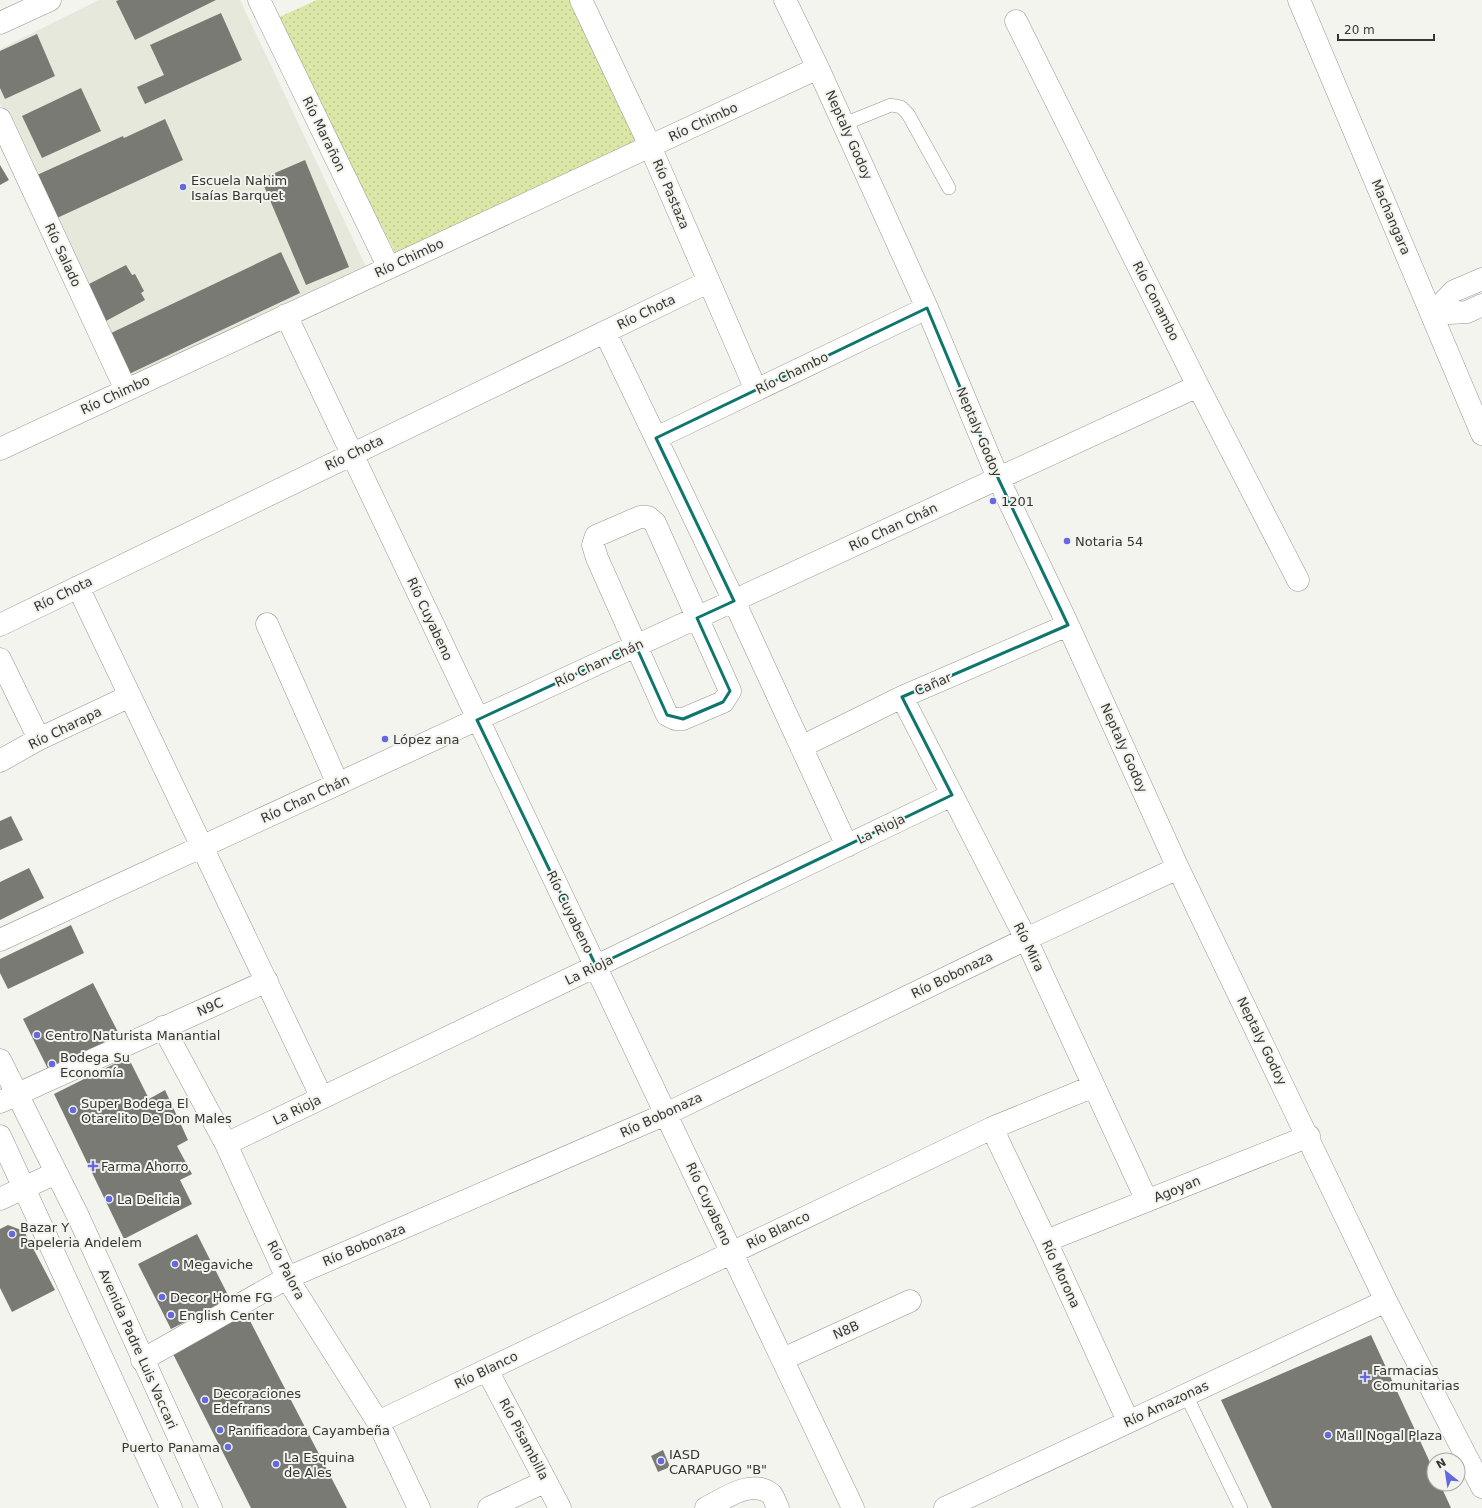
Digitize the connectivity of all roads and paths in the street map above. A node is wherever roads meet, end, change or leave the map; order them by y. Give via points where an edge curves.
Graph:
1 (50, 0) edge
2 (259, 0) edge
3 (581, 0) edge
4 (785, 0) edge
5 (1299, 0) edge
6 (1016, 21) dead end
7 (0, 23) edge
8 (818, 68) junction
9 (0, 119) edge
10 (844, 124) junction
11 (650, 146) junction
12 (949, 188) dead end
13 (389, 268) junction
14 (1482, 279) edge
15 (708, 282) junction
16 (1482, 305) edge
17 (927, 308) junction
18 (1432, 314) junction
19 (286, 315) junction
20 (605, 332) junction
21 (1198, 386) junction
22 (126, 390) junction
23 (756, 390) junction
24 (1482, 434) edge
25 (656, 438) junction
26 (0, 449) edge
27 (352, 454) junction
28 (998, 478) junction
29 (1298, 580) dead end
30 (78, 587) junction
31 (734, 601) junction
32 (698, 618) junction
33 (267, 624) dead end
34 (0, 625) edge
35 (1068, 625) junction
36 (636, 646) junction
37 (0, 659) edge
38 (130, 696) junction
39 (902, 697) junction
40 (477, 720) junction
41 (39, 739) junction
42 (801, 747) junction
43 (0, 761) edge
44 (338, 784) junction
45 (952, 795) junction
46 (202, 846) junction
47 (847, 846) junction
48 (1178, 868) junction
49 (1026, 939) junction
50 (0, 940) edge
51 (596, 966) junction
52 (267, 981) junction
53 (164, 1027) junction
54 (0, 1060) edge
55 (1094, 1086) junction
56 (8, 1098) edge
57 (322, 1098) junction
58 (666, 1114) junction
59 (992, 1128) junction
60 (0, 1136) edge
61 (1309, 1136) junction
62 (226, 1144) junction
63 (56, 1173) junction
64 (24, 1188) junction
65 (0, 1199) edge
66 (1147, 1201) junction
67 (1046, 1241) junction
68 (732, 1253) junction
69 (287, 1278) junction
70 (910, 1301) dead end
71 (1386, 1301) junction
72 (783, 1359) junction
73 (142, 1360) junction
74 (488, 1370) junction
75 (1186, 1395) junction
76 (378, 1422) junction
77 (1128, 1422) junction
78 (546, 1480) junction
79 (1482, 1487) edge
80 (171, 1508) edge
81 (211, 1508) edge
82 (419, 1508) edge
83 (489, 1508) edge
84 (560, 1508) edge
85 (706, 1508) edge
86 (778, 1508) edge
87 (854, 1508) edge
88 (945, 1508) edge
89 (1241, 1508) edge

1 - 7 street
2 - 13 street, Río Marañon
3 - 11 street, Río Pastaza
4 - 8 street, Neptaly Godoy
5 - 18 street, Machangara
6 - 21 street, Río Conambo
8 - 10 street, Neptaly Godoy
8 - 11 street, Río Chimbo
9 - 22 street, Río Salado
10 - 12 lane via 891,105 901,108 908,114
10 - 17 street, Neptaly Godoy
11 - 13 street, Río Chimbo
11 - 15 street, Río Pastaza
13 - 19 street, Río Chimbo
14 - 18 street via 1454,291
15 - 20 street, Río Chota
15 - 23 street, Río Pastaza
16 - 18 street via 1467,312
17 - 23 street, Río Chambo
17 - 28 street, Neptaly Godoy
18 - 24 street, Machangara
19 - 22 street, Río Chimbo
19 - 27 street, Río Cuyabeno
20 - 25 street
20 - 27 street, Río Chota
21 - 28 street, Río Chan Chán
21 - 29 street, Río Conambo
22 - 26 street, Río Chimbo
23 - 25 street, Río Chambo
25 - 31 street
27 - 30 street, Río Chota
27 - 40 street, Río Cuyabeno
28 - 31 street, Río Chan Chán
28 - 35 street, Neptaly Godoy
30 - 34 street, Río Chota
30 - 38 street
31 - 32 street, Río Chan Chán
31 - 42 street
32 - 36 street, Río Chan Chán
32 - 36 street via 730,691 722,702 683,719 667,715
32 - 36 street via 655,523 648,517 640,517 596,536 593,545 597,558
33 - 44 street
35 - 39 street, Cañar
35 - 48 street, Neptaly Godoy
36 - 40 street, Río Chan Chán
37 - 41 street
38 - 41 street, Río Charapa
38 - 46 street
39 - 42 street, Cañar
39 - 45 street, Río Mira
40 - 44 street, Río Chan Chán
40 - 51 street, Río Cuyabeno
41 - 43 street, Río Charapa
42 - 47 street
44 - 46 street, Río Chan Chán
45 - 47 street, La Rioja
45 - 49 street, Río Mira
46 - 50 street, Río Chan Chán
46 - 52 street
47 - 51 street, La Rioja
48 - 49 street, Río Bobonaza
48 - 61 street, Neptaly Godoy
49 - 55 street, Río Mira
49 - 58 street, Río Bobonaza
51 - 57 street, La Rioja
51 - 58 street, Río Cuyabeno
52 - 53 street, N9C
52 - 57 street
53 - 56 street, N9C
53 - 62 street, Río Palora
54 - 56 street, Avenida Padre Luis Vaccari
55 - 59 street, Río Blanco
55 - 66 street, Río Mira
56 - 63 street, Avenida Padre Luis Vaccari
57 - 62 street, La Rioja
58 - 68 street, Río Cuyabeno
58 - 69 street, Río Bobonaza
59 - 67 street, Río Morona
59 - 68 street, Río Blanco
60 - 64 street
61 - 66 street, Agoyan
61 - 71 street, Neptaly Godoy
62 - 69 street, Río Palora
63 - 64 street
63 - 73 street, Avenida Padre Luis Vaccari
64 - 65 street
64 - 80 street
66 - 67 street, Agoyan
67 - 77 street, Río Morona
68 - 72 street, Río Cuyabeno
68 - 74 street, Río Blanco
69 - 73 street, Río Bobonaza
69 - 76 street, Río Palora
70 - 72 street, N8B
71 - 75 street, Río Amazonas
71 - 79 street, Neptaly Godoy
72 - 87 street, Río Cuyabeno
73 - 81 street, Avenida Padre Luis Vaccari
74 - 76 street, Río Blanco
74 - 78 street, Río Pisambilla
75 - 77 street, Río Amazonas
75 - 89 lane
76 - 82 street, Río Palora
77 - 88 street, Río Amazonas
78 - 83 street
78 - 84 street, Río Pisambilla
85 - 86 street via 744,1489 760,1488 772,1495

